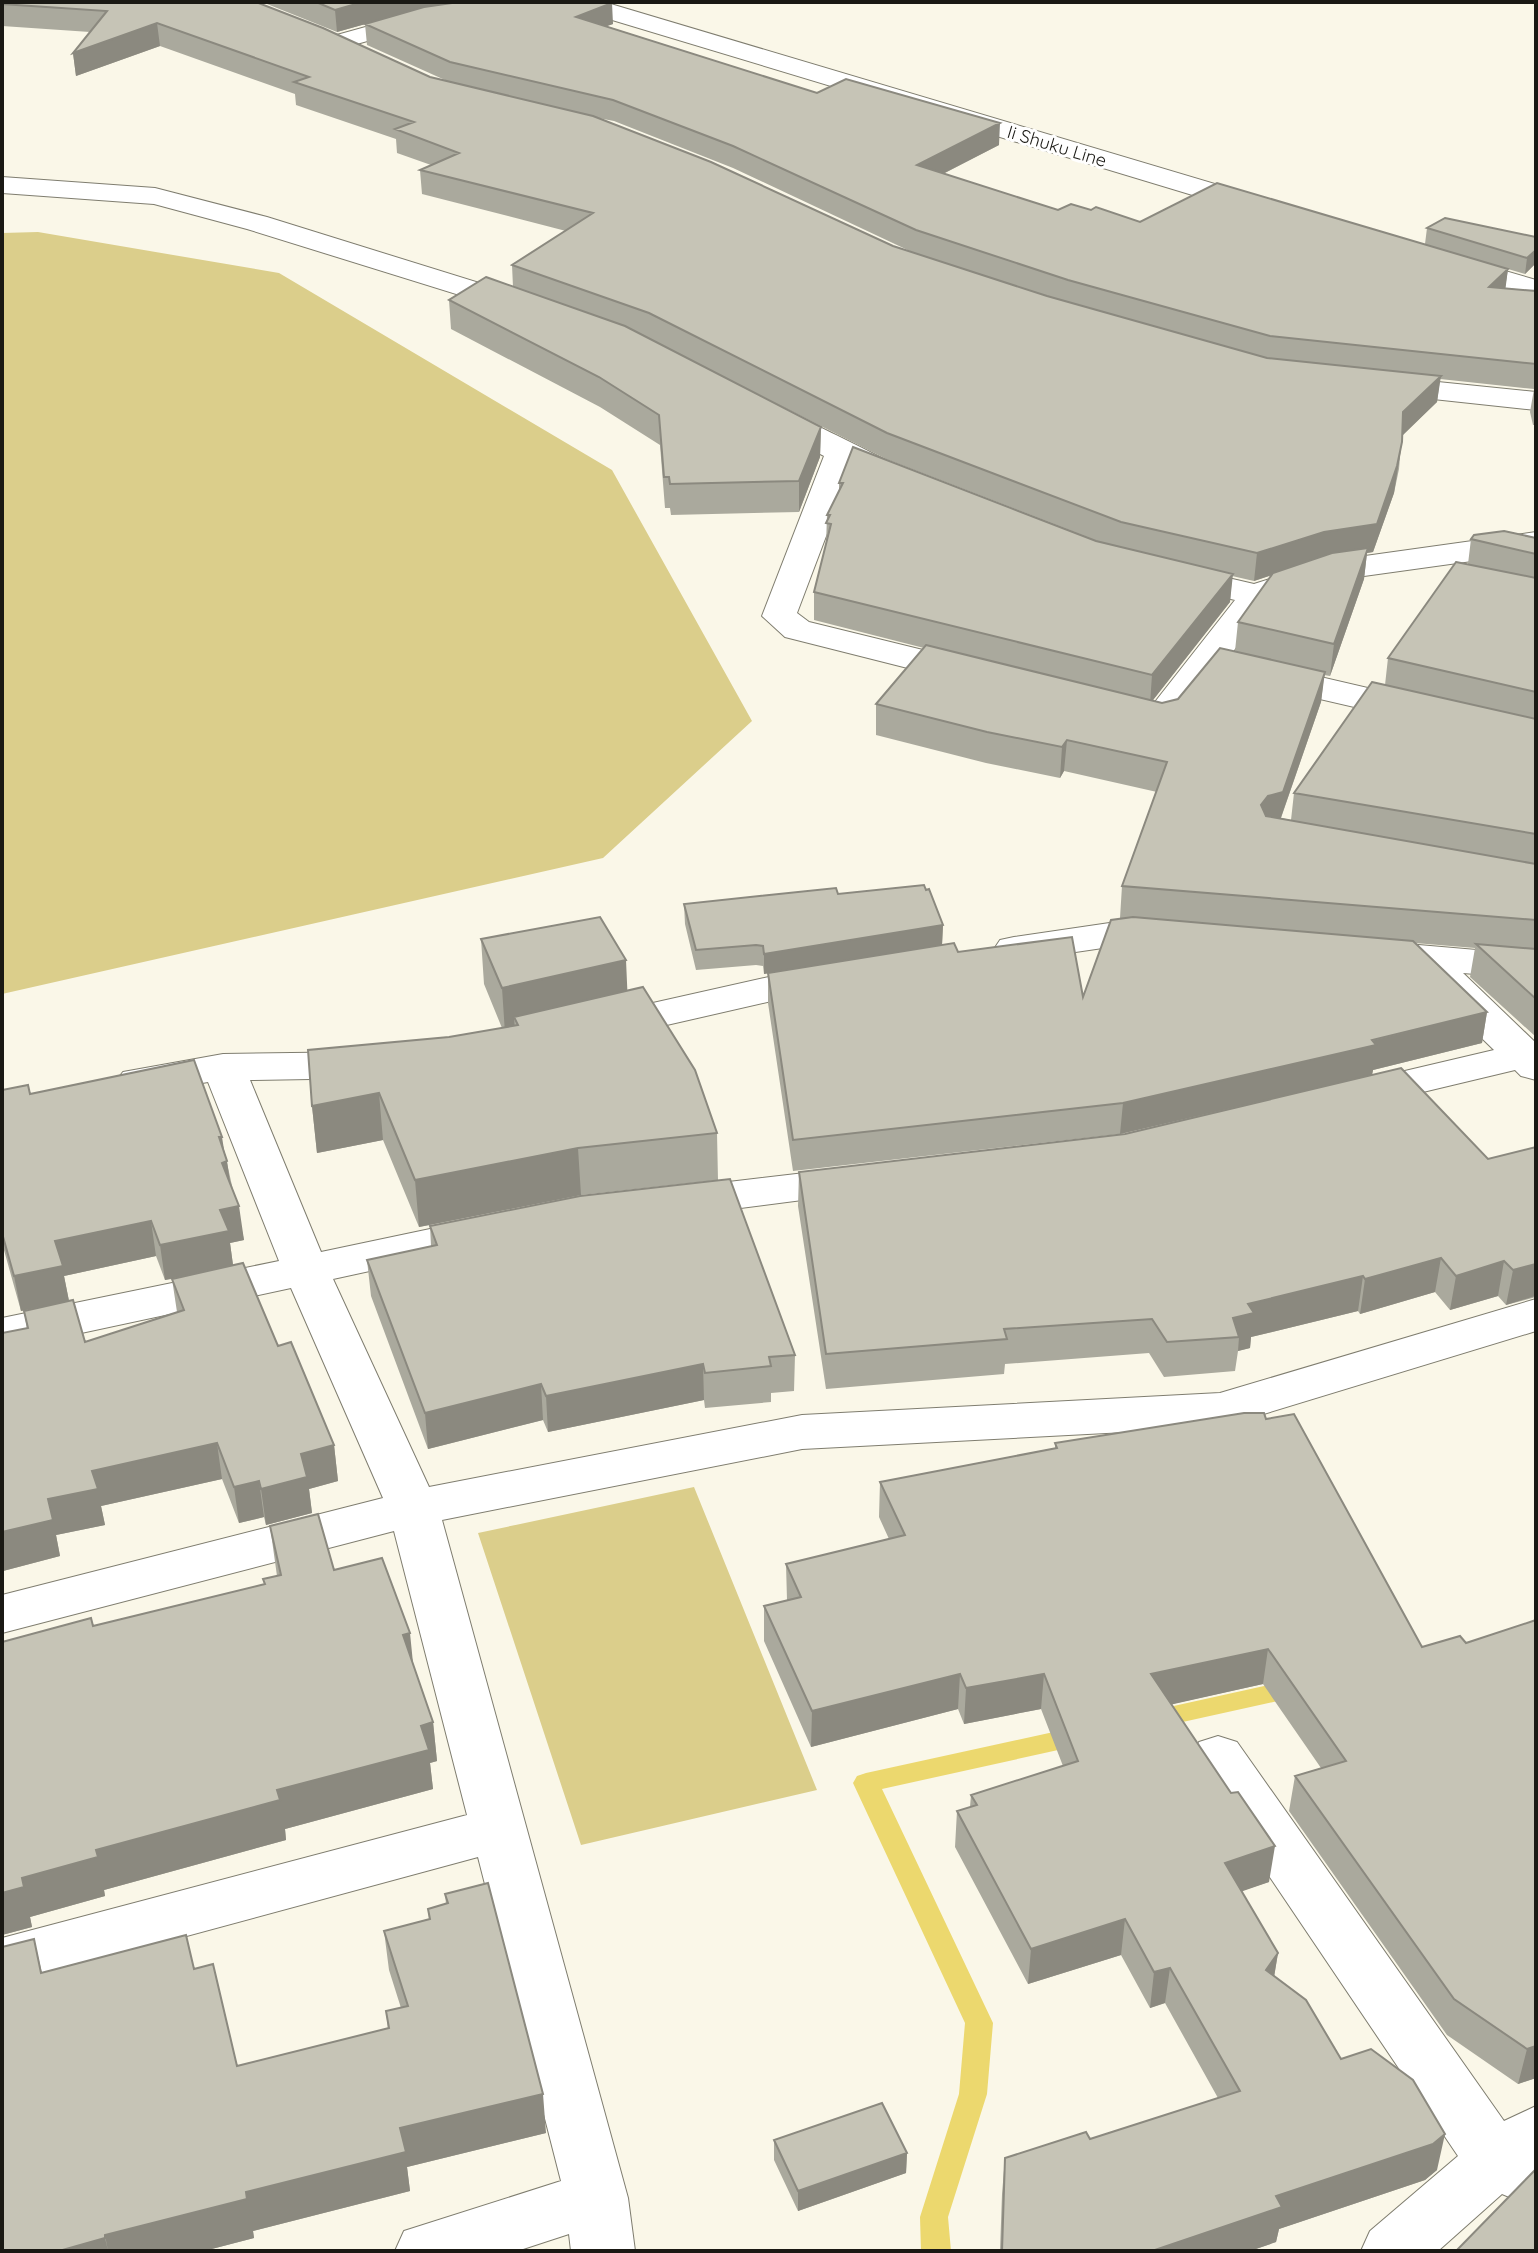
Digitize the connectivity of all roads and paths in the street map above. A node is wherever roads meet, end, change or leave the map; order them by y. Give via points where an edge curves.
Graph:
1 (530, 2) edge
2 (578, 2) edge
3 (309, 32) edge
4 (335, 43) junction
5 (375, 61) edge
6 (2, 185) edge
7 (1293, 216) edge
8 (1430, 257) edge
9 (1536, 289) edge
10 (555, 316) edge
11 (1358, 382) edge
12 (1536, 401) edge
13 (746, 403) edge
14 (841, 452) junction
15 (932, 491) edge
16 (1536, 542) edge
17 (1384, 564) junction
18 (1137, 566) edge
19 (1475, 584) edge
20 (1256, 595) junction
21 (1208, 662) junction
22 (1009, 683) edge
23 (1100, 705) edge
24 (1536, 738) edge
25 (1207, 939) edge
26 (1330, 949) edge
27 (979, 954) edge
28 (1422, 957) junction
29 (1536, 967) edge
30 (857, 972) edge
31 (568, 1035) edge
32 (400, 1061) edge
33 (1531, 1061) edge
34 (223, 1067) junction
35 (105, 1087) edge
36 (1323, 1103) edge
37 (890, 1178) edge
38 (642, 1206) edge
39 (519, 1225) edge
40 (305, 1268) junction
41 (1536, 1315) edge
42 (2, 1334) edge
43 (413, 1508) junction
44 (2, 1614) edge
45 (1218, 1757) dead end
46 (499, 1829) junction
47 (2, 1962) edge
48 (1523, 2158) edge
49 (600, 2225) edge
50 (427, 2251) edge
51 (1393, 2251) edge

1 - 4 street via 423,18
2 - 7 street, Ii Shuku Line
3 - 4 street
4 - 5 street
6 - 10 street via 155,196
8 - 9 street
11 - 12 street
13 - 14 street
14 - 15 street
14 - 22 street via 779,616 797,630
16 - 17 street
17 - 19 street
17 - 20 street via 1322,572
18 - 20 street
20 - 21 street
21 - 23 street via 1160,720
21 - 24 street
25 - 27 street via 1130,932
26 - 28 street
28 - 29 street
28 - 33 street
30 - 31 street
32 - 34 street
33 - 36 street
34 - 35 street
34 - 40 street
37 - 38 street
39 - 40 street
40 - 42 street
40 - 43 street
41 - 43 street via 1221,1410 802,1432
43 - 44 street
43 - 46 street
45 - 48 street
46 - 47 street
46 - 49 street
48 - 51 street
49 - 50 street

